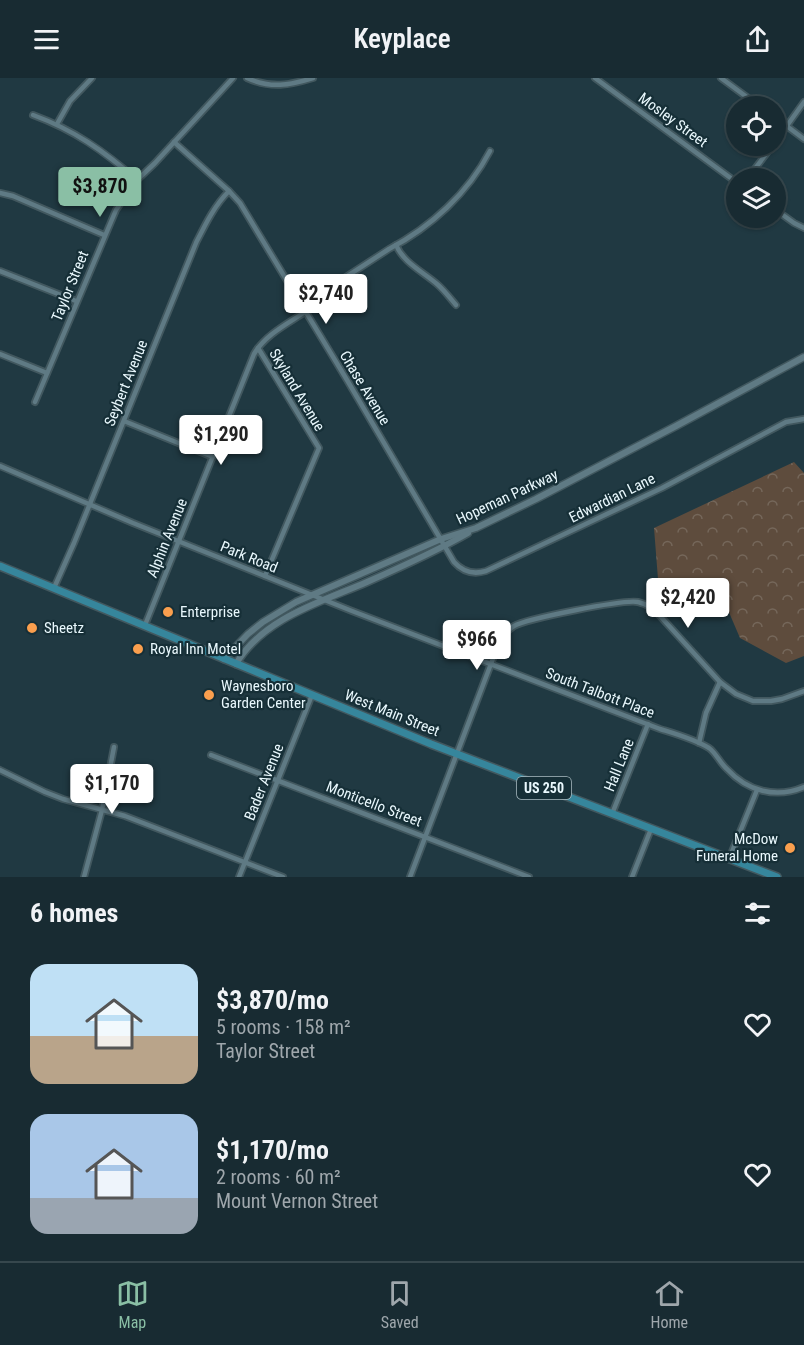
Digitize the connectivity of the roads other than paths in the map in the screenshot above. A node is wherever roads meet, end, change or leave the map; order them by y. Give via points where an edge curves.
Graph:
1 (92, 78) edge
2 (232, 78) edge
3 (248, 78) edge
4 (313, 78) edge
5 (595, 78) edge
6 (724, 79) edge
7 (746, 96) edge
8 (804, 102) edge
9 (33, 115) dead end
10 (57, 124) junction
11 (786, 126) joint
12 (804, 139) edge
13 (174, 142) junction
14 (489, 151) dead end
15 (726, 175) edge
16 (137, 180) junction
17 (229, 191) junction
18 (0, 194) edge
19 (786, 217) edge
20 (804, 228) edge
21 (104, 235) junction
22 (396, 245) junction
23 (0, 271) edge
24 (76, 302) junction
25 (456, 305) dead end
26 (302, 306) junction
27 (305, 312) junction
28 (258, 348) junction
29 (0, 354) edge
30 (804, 357) edge
31 (47, 373) junction
32 (35, 402) dead end
33 (804, 419) edge
34 (124, 421) junction
35 (213, 457) junction
36 (0, 466) edge
37 (90, 505) junction
38 (476, 528) junction
39 (441, 539) junction
40 (178, 541) junction
41 (445, 546) junction
42 (0, 567) edge
43 (265, 576) junction
44 (54, 588) junction
45 (312, 595) junction
46 (324, 600) junction
47 (145, 626) junction
48 (224, 659) junction
49 (236, 664) junction
50 (492, 664) junction
51 (720, 682) junction
52 (804, 691) edge
53 (312, 695) junction
54 (648, 724) junction
55 (699, 743) junction
56 (114, 747) dead end
57 (457, 754) junction
58 (210, 755) dead end
59 (0, 770) edge
60 (278, 781) junction
61 (804, 787) edge
62 (757, 790) junction
63 (102, 810) junction
64 (612, 814) junction
65 (651, 829) junction
66 (425, 837) junction
67 (729, 859) junction
68 (245, 862) junction
69 (84, 877) edge
70 (239, 877) edge
71 (283, 877) edge
72 (410, 877) edge
73 (529, 877) edge
74 (632, 877) edge
75 (777, 877) edge

1 - 10 street via 70,101
2 - 13 street, Taylor Street
3 - 4 street via 273,85
5 - 15 street, Mosley Street
6 - 7 street
8 - 11 street
9 - 10 street
10 - 16 street via 87,140
11 - 12 street
13 - 16 street, Taylor Street
13 - 17 street, Chase Avenue
14 - 22 street via 450,205
16 - 21 street, Taylor Street
17 - 26 street, Chase Avenue
17 - 34 street, Seybert Avenue via 196,243
18 - 21 street
19 - 20 street
21 - 24 street, Taylor Street
22 - 25 street
22 - 26 street
23 - 24 street
24 - 31 street, Taylor Street
26 - 27 street, Chase Avenue
27 - 28 street, Alphin Avenue
27 - 39 street, Chase Avenue
28 - 35 street, Alphin Avenue
28 - 43 street, Skyland Avenue via 319,448
29 - 31 street
30 - 38 main road, Hopeman Parkway
31 - 32 street, Taylor Street
33 - 41 street, Edwardian Lane via 786,422 662,488 486,571 474,573 461,568
34 - 35 street
34 - 37 street, Seybert Avenue
35 - 40 street, Alphin Avenue
36 - 37 street, Park Road
37 - 40 street, Park Road
37 - 44 street, Seybert Avenue
38 - 39 main road, Hopeman Parkway
38 - 41 main road
39 - 41 street, Edwardian Lane
39 - 45 main road, Hopeman Parkway
40 - 43 street, Park Road
40 - 47 street, Alphin Avenue
41 - 46 main road
42 - 44 main road, West Main Street / US 250
43 - 45 street, Park Road
44 - 47 main road, West Main Street / US 250
45 - 46 street, Park Road
45 - 48 main road, Hopeman Parkway via 263,622
46 - 49 main road via 270,629 244,650
46 - 50 street, Park Road
47 - 48 main road, West Main Street / US 250
48 - 49 main road, West Main Street / US 250
49 - 53 main road, West Main Street / US 250
50 - 51 street via 504,634 515,625 632,601 650,607 661,617
50 - 54 street, South Talbott Place
50 - 57 street
51 - 52 street via 736,694 759,701 777,701
51 - 55 street via 706,713
53 - 57 main road, West Main Street / US 250
53 - 60 street, Bader Avenue
54 - 55 street, South Talbott Place
54 - 64 street, Hall Lane
55 - 62 street via 711,750 735,777
56 - 63 street
57 - 64 main road, West Main Street / US 250
57 - 66 street
58 - 60 street, Monticello Street
59 - 63 street via 45,792
60 - 66 street, Monticello Street
60 - 68 street, Bader Avenue
61 - 62 street via 779,793
62 - 67 street
63 - 68 street
63 - 69 street
64 - 65 main road, West Main Street / US 250
65 - 67 main road, West Main Street / US 250
65 - 74 street
66 - 72 street
66 - 73 street, Monticello Street
67 - 75 main road, West Main Street / US 250
68 - 70 street, Bader Avenue
68 - 71 street

